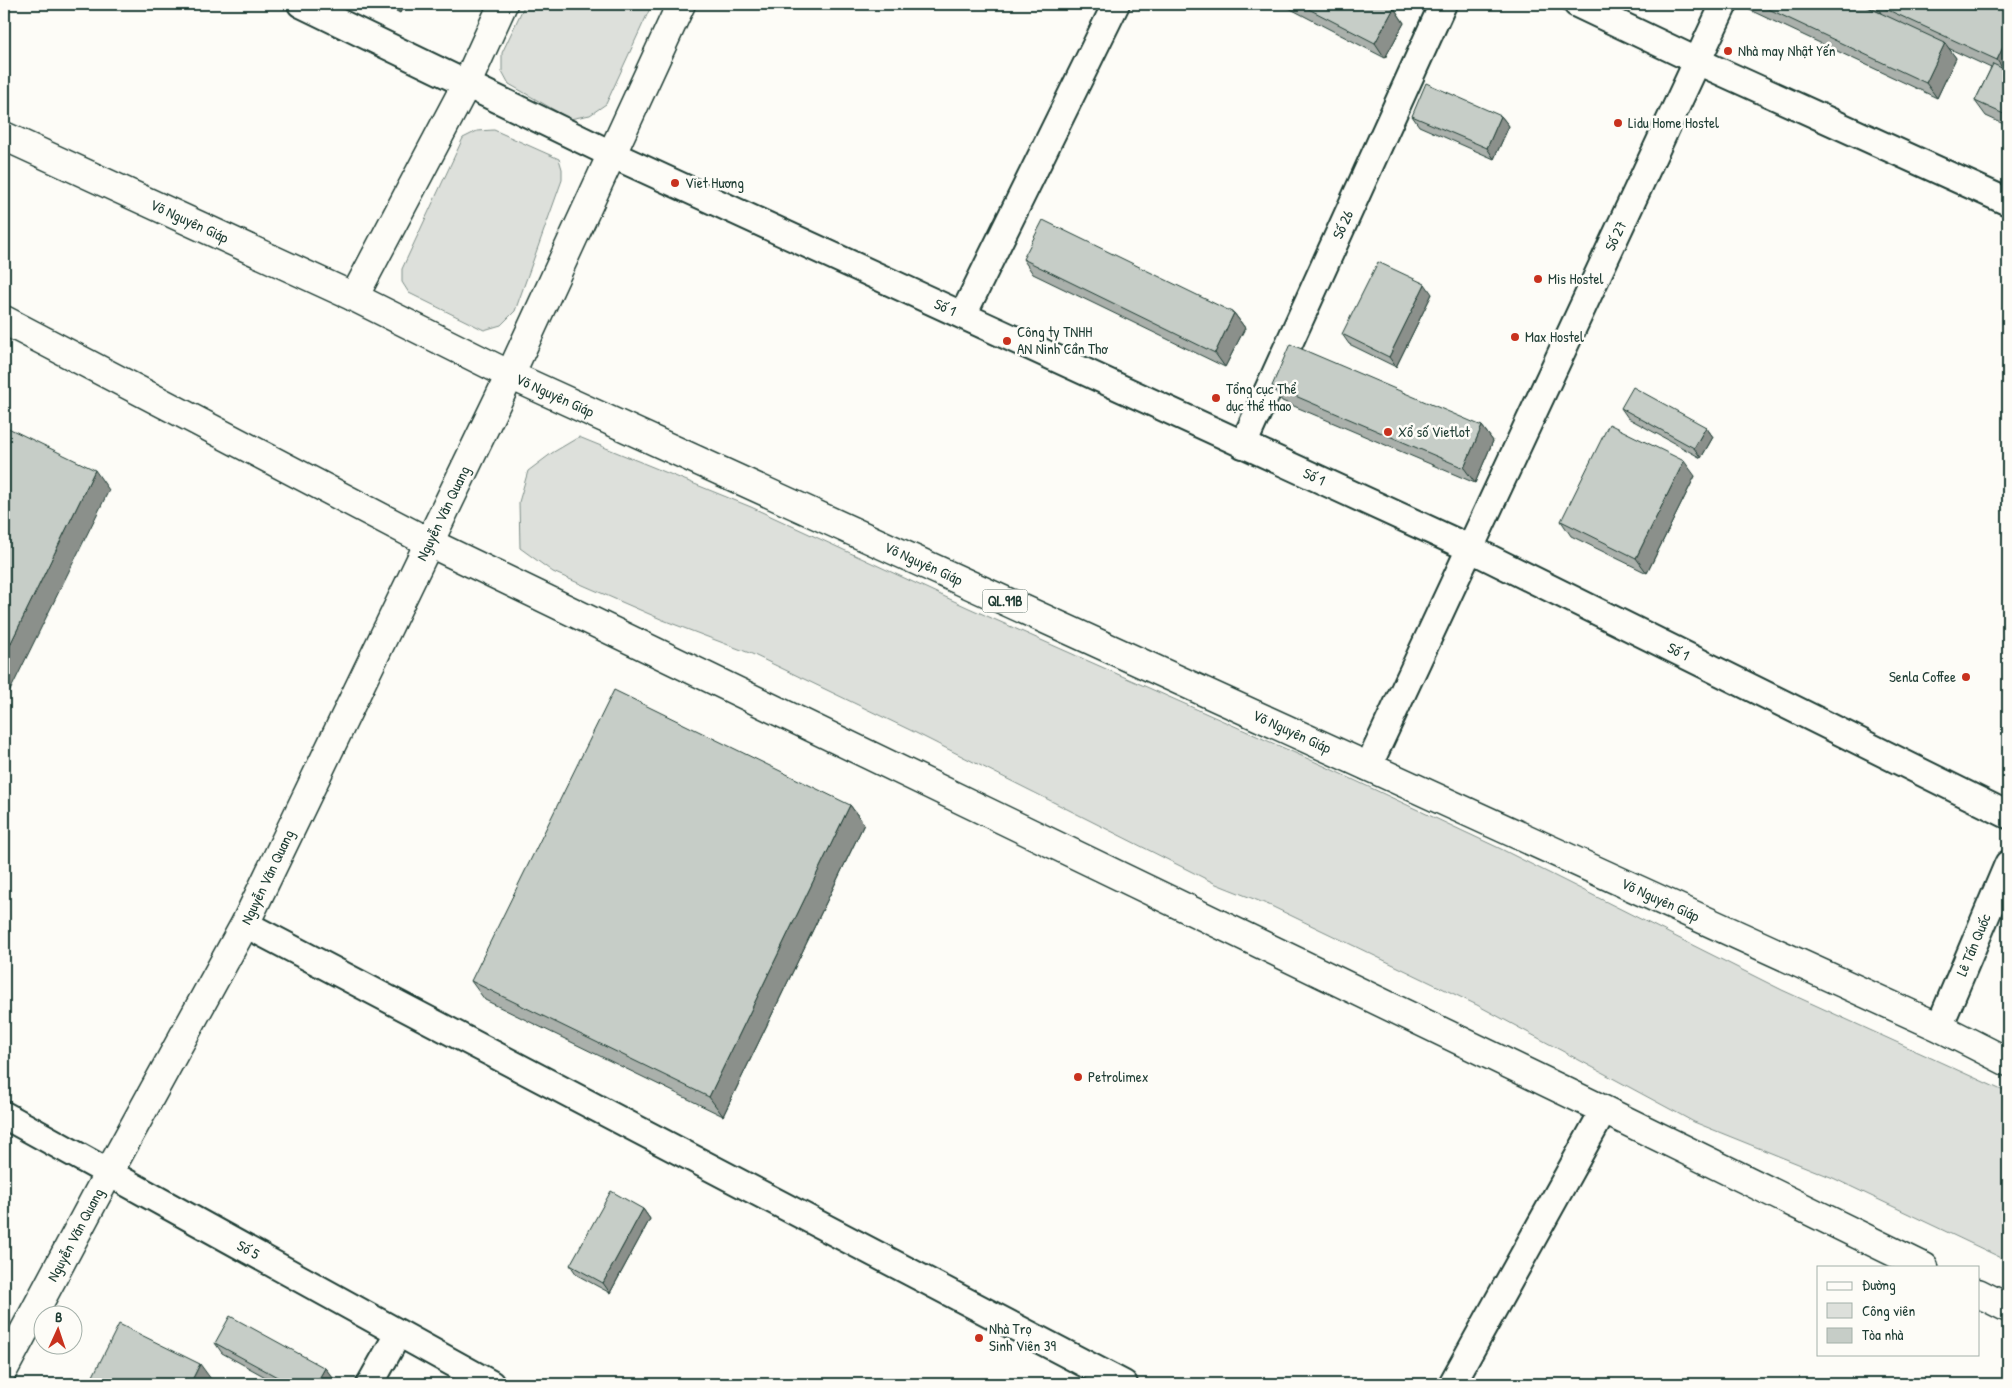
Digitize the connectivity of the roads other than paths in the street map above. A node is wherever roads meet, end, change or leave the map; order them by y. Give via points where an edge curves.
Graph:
1 (301, 4) edge
2 (504, 4) edge
3 (681, 4) edge
4 (1116, 4) edge
5 (1443, 4) edge
6 (1577, 4) edge
7 (1724, 4) edge
8 (1697, 61) junction
9 (467, 83) junction
10 (4, 136) edge
11 (611, 154) junction
12 (2008, 202) edge
13 (354, 297) junction
14 (963, 315) junction
15 (4, 320) edge
16 (510, 375) junction
17 (1243, 444) junction
18 (430, 543) junction
19 (1470, 548) junction
20 (1368, 767) junction
21 (2008, 815) edge
22 (2008, 864) edge
23 (245, 924) junction
24 (1939, 1028) junction
25 (2008, 1062) edge
26 (1604, 1110) junction
27 (4, 1115) edge
28 (109, 1172) junction
29 (1922, 1266) edge
30 (1980, 1294) edge
31 (2008, 1308) edge
32 (398, 1334) junction
33 (4, 1369) edge
34 (370, 1384) edge
35 (492, 1384) edge
36 (1124, 1384) edge
37 (1452, 1384) edge

1 - 9 street, Số 1
2 - 9 main road
3 - 11 main road, Nguyễn Văn Quang
4 - 14 street
5 - 17 street, Số 26
6 - 8 street
7 - 8 street, Số 27
8 - 12 street
8 - 19 street, Số 27
9 - 11 street, Số 1
9 - 13 main road
10 - 13 main road, Võ Nguyên Giáp / QL.91B
11 - 14 street, Số 1
11 - 16 main road, Nguyễn Văn Quang
13 - 16 main road, Võ Nguyên Giáp / QL.91B
14 - 17 street, Số 1
15 - 18 main road
16 - 18 main road, Nguyễn Văn Quang
16 - 20 main road, Võ Nguyên Giáp / QL.91B
17 - 19 street, Số 1
18 - 23 main road, Nguyễn Văn Quang
18 - 26 main road
19 - 20 street, Số 27
19 - 21 street, Số 1
20 - 24 main road, Võ Nguyên Giáp / QL.91B
22 - 24 street, Lê Tấn Quốc
23 - 28 main road, Nguyễn Văn Quang
23 - 36 street
24 - 25 main road, Võ Nguyên Giáp / QL.91B
26 - 29 main road
26 - 37 street
27 - 28 street, Số 5
28 - 32 street, Số 5
28 - 33 main road, Nguyễn Văn Quang
30 - 31 main road
32 - 34 street
32 - 35 street, Số 5

